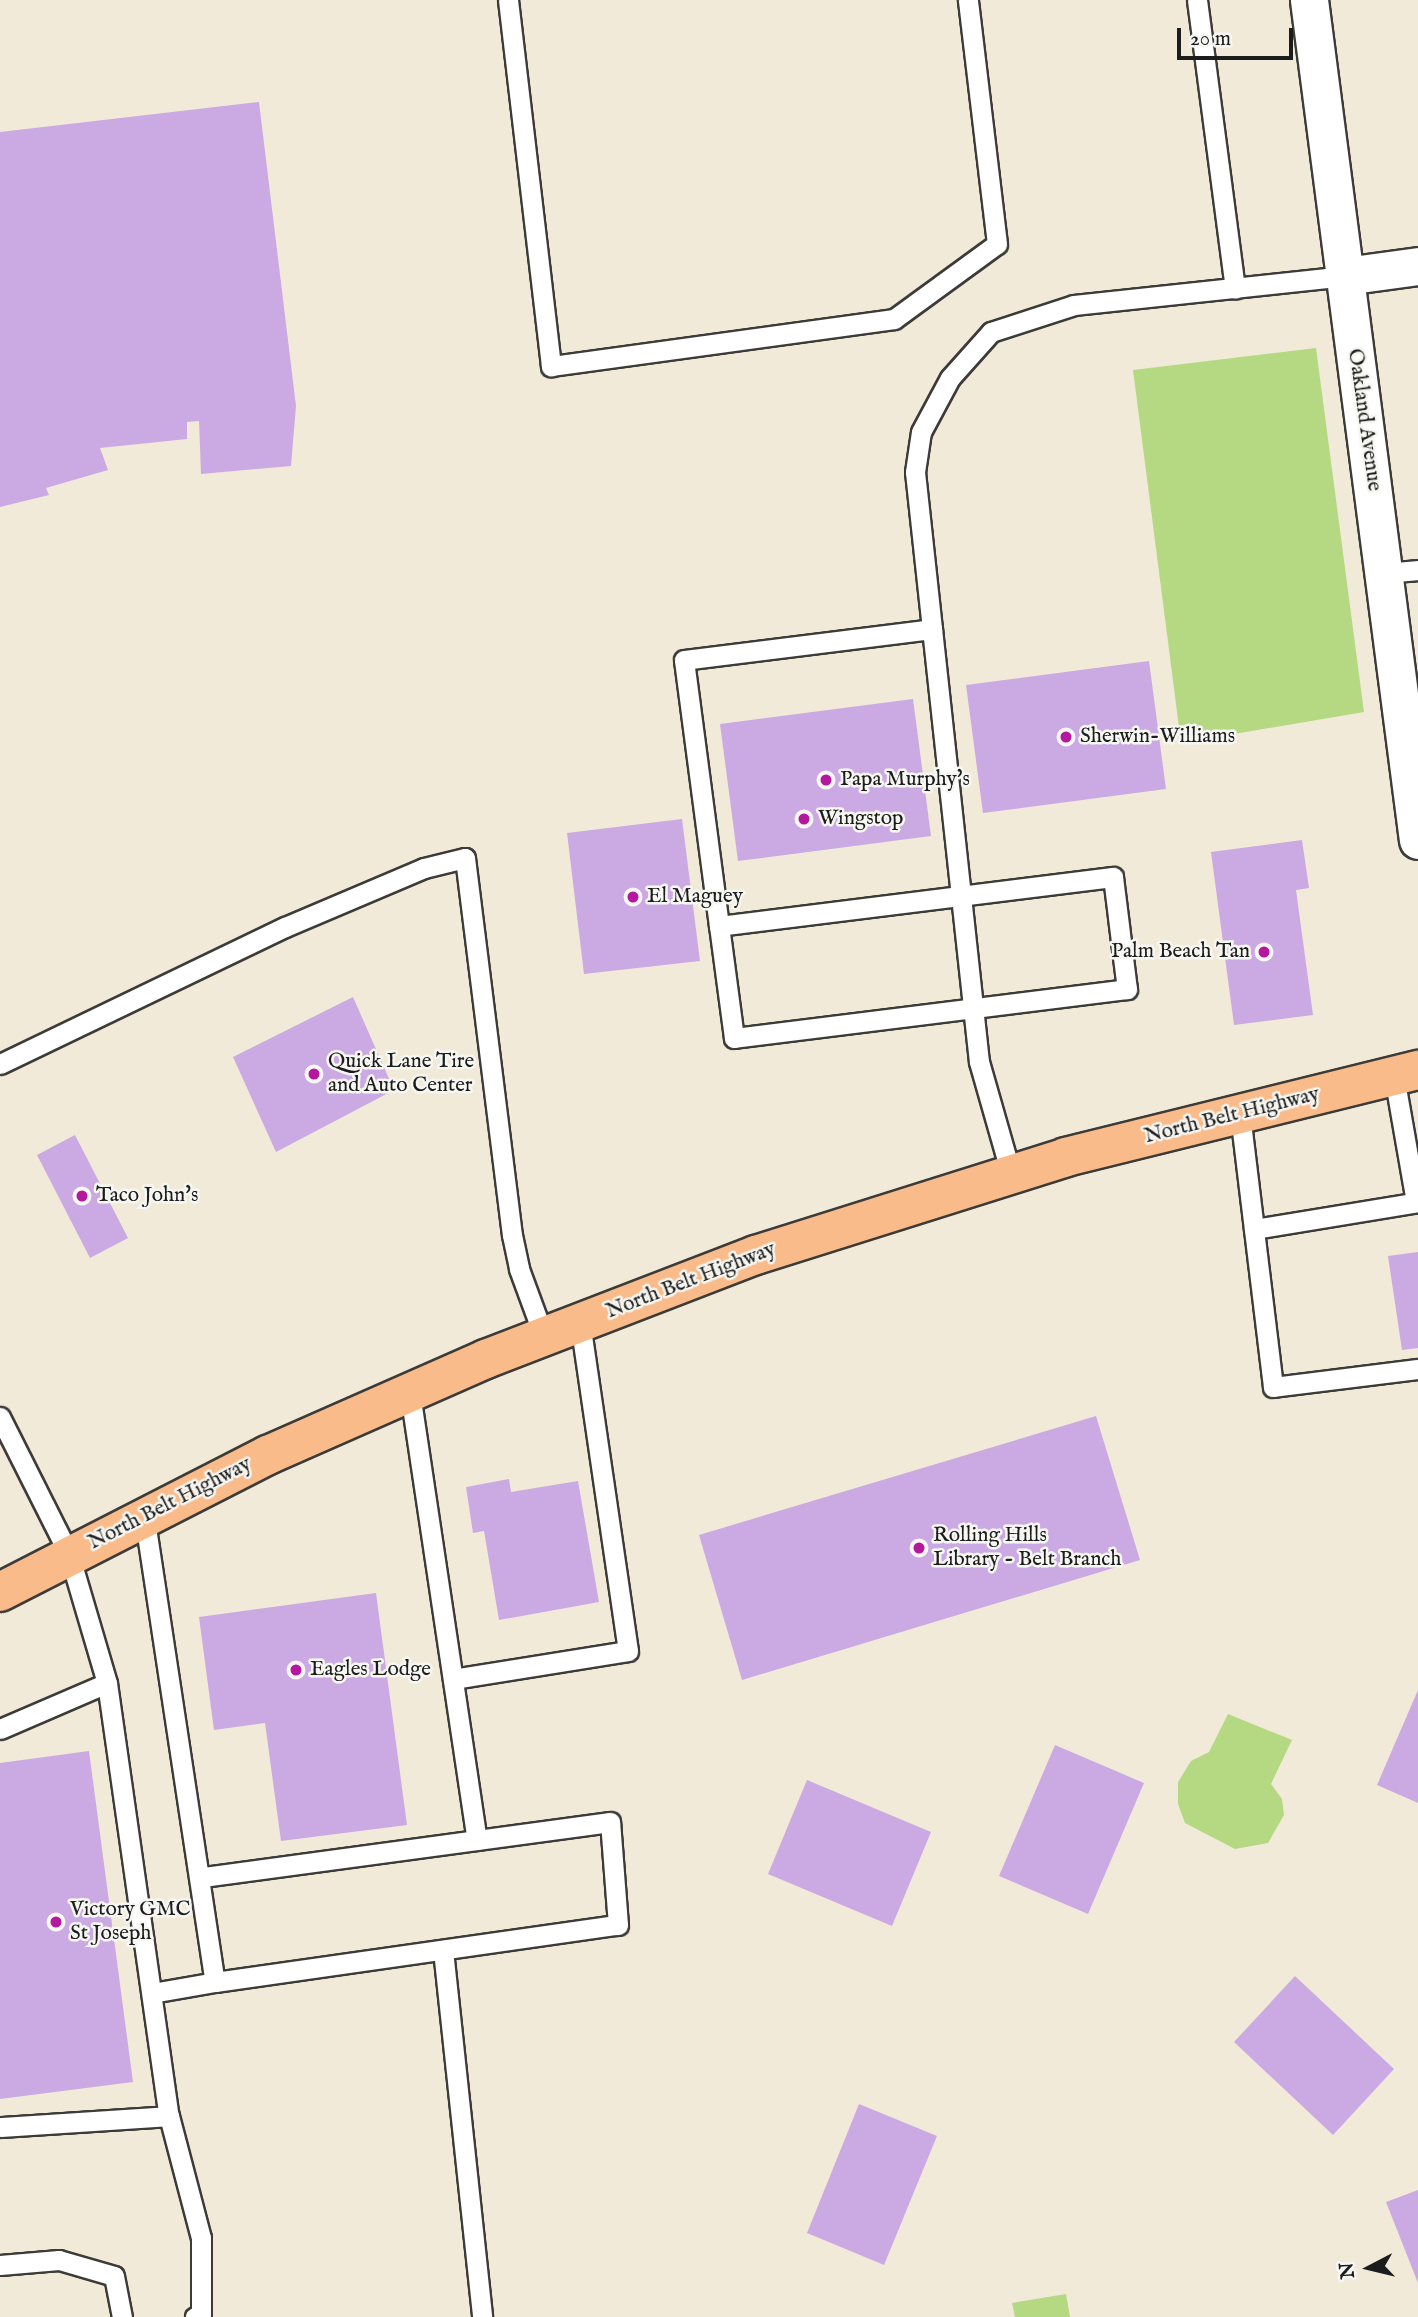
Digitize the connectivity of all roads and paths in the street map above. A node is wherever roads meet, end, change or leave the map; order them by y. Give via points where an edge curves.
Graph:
1 (508, 0) edge
2 (968, 0) edge
3 (1197, 0) edge
4 (1310, 0) edge
5 (1418, 266) edge
6 (1345, 276) junction
7 (1235, 289) junction
8 (1401, 571) edge
9 (932, 629) junction
10 (1418, 839) edge
11 (962, 897) junction
12 (719, 926) junction
13 (973, 1010) junction
14 (0, 1064) edge
15 (1406, 1073) edge
16 (1240, 1114) junction
17 (1011, 1174) junction
18 (1417, 1202) edge
19 (1254, 1229) junction
20 (580, 1323) junction
21 (544, 1337) junction
22 (1418, 1369) edge
23 (410, 1393) junction
24 (0, 1417) edge
25 (145, 1521) junction
26 (69, 1554) junction
27 (0, 1592) edge
28 (453, 1679) junction
29 (107, 1683) junction
30 (0, 1729) edge
31 (477, 1840) junction
32 (201, 1877) junction
33 (443, 1950) junction
34 (215, 1982) junction
35 (152, 1993) junction
36 (169, 2116) junction
37 (0, 2127) edge
38 (0, 2265) edge
39 (121, 2317) edge
40 (195, 2317) edge
41 (482, 2317) edge

1 - 2 lane via 551,366 894,319 997,244
3 - 7 lane
4 - 6 street, Oakland Avenue
5 - 6 street
6 - 7 lane
6 - 8 street, Oakland Avenue
7 - 9 lane via 1074,305 991,332 950,378 921,432 915,472
8 - 10 street, Oakland Avenue
9 - 11 lane
9 - 12 lane via 684,660
11 - 12 lane
11 - 13 lane
11 - 13 lane via 1113,877 1127,989
12 - 13 lane via 734,1038
13 - 17 lane via 979,1062
14 - 21 lane via 285,927 424,868 465,858 512,1234 519,1269
15 - 16 main road, North Belt Highway
15 - 18 lane
16 - 17 main road, North Belt Highway
16 - 19 lane
17 - 20 main road, North Belt Highway via 756,1255
18 - 19 lane
19 - 22 lane via 1273,1387
20 - 21 main road, North Belt Highway
20 - 28 lane via 628,1651
21 - 23 main road, North Belt Highway
23 - 25 main road, North Belt Highway via 268,1455
23 - 28 lane
24 - 26 lane
25 - 26 main road, North Belt Highway
25 - 32 lane
26 - 27 main road, North Belt Highway
26 - 29 lane
28 - 31 lane
29 - 30 lane
29 - 35 lane
31 - 32 lane
31 - 33 lane via 610,1822 618,1925
32 - 34 lane
33 - 34 lane
33 - 41 lane
34 - 35 lane
35 - 36 lane
36 - 37 lane
36 - 40 lane via 201,2238 201,2314
38 - 39 lane via 59,2260 114,2276

